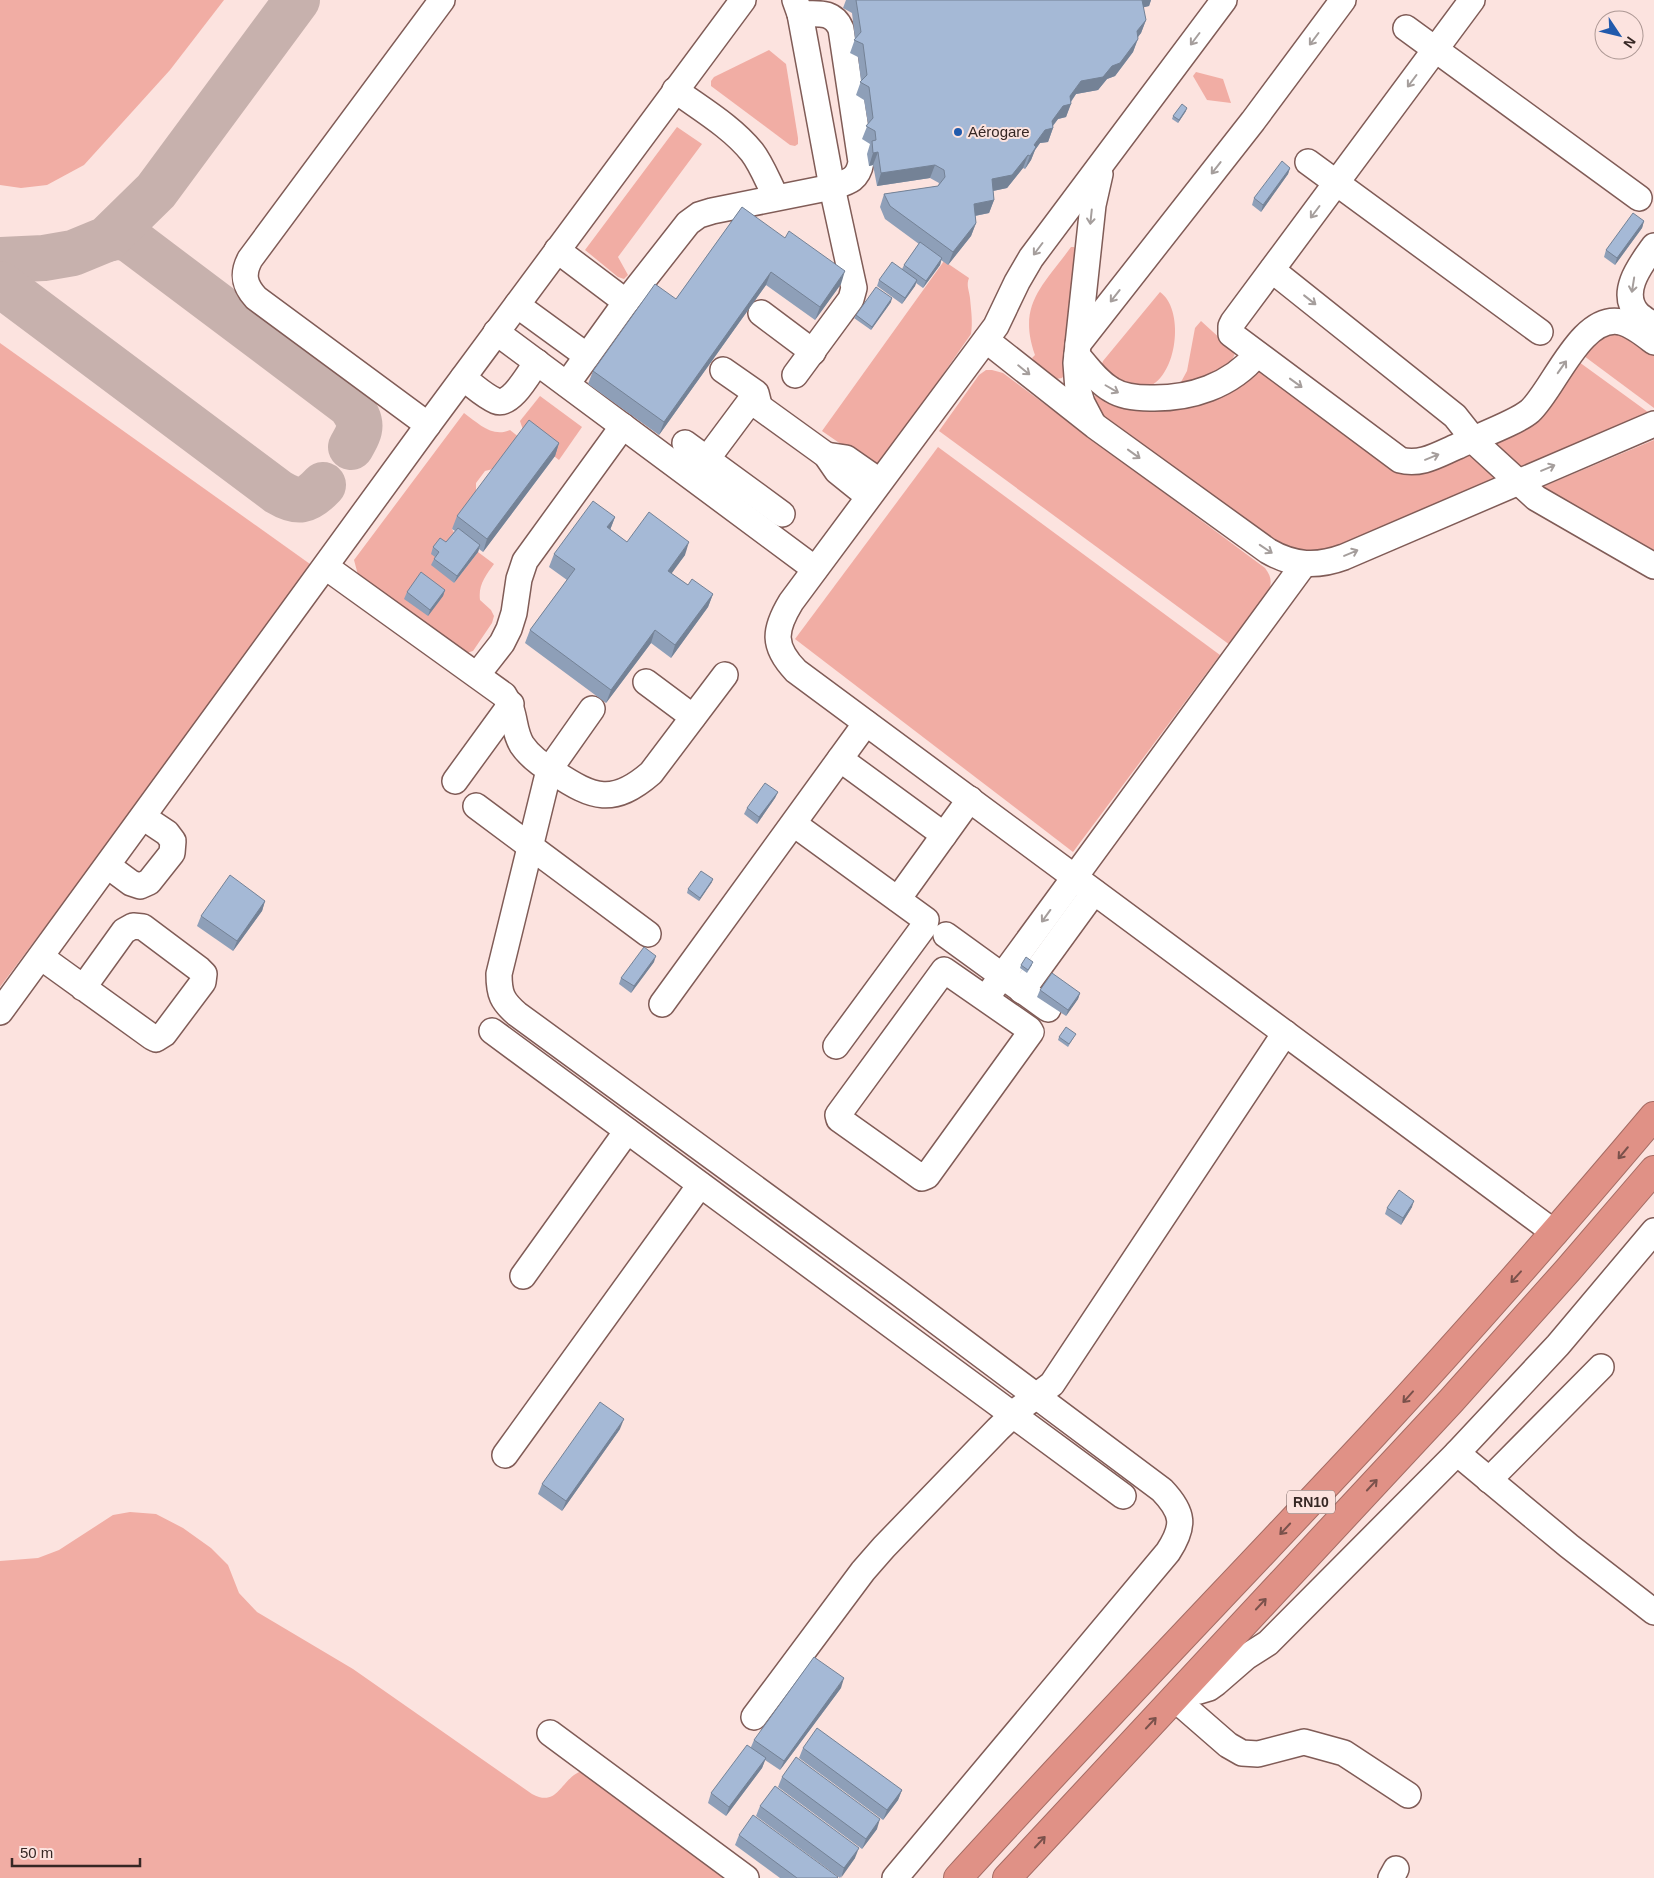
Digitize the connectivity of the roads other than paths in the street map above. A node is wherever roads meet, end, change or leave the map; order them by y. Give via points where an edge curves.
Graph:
1 (442, 0) edge
2 (743, 0) edge
3 (1224, 0) edge
4 (1343, 0) edge
5 (1472, 0) edge
6 (798, 7) edge
7 (1406, 28) dead end
8 (1435, 50) junction
9 (676, 90) junction
10 (1110, 154) junction
11 (1308, 162) dead end
12 (1336, 183) junction
13 (832, 186) junction
14 (776, 197) junction
15 (1639, 198) dead end
16 (1654, 246) edge
17 (557, 250) junction
18 (1272, 270) junction
19 (626, 302) junction
20 (517, 305) junction
21 (762, 313) dead end
22 (1654, 326) edge
23 (496, 332) junction
24 (1540, 332) dead end
25 (986, 340) junction
26 (1654, 342) edge
27 (1078, 350) junction
28 (812, 352) junction
29 (1257, 354) junction
30 (587, 356) junction
31 (538, 362) junction
32 (723, 370) dead end
33 (795, 375) dead end
34 (463, 378) junction
35 (567, 384) junction
36 (756, 404) junction
37 (428, 424) junction
38 (1654, 424) edge
39 (623, 426) junction
40 (1095, 426) junction
41 (1471, 434) junction
42 (685, 443) dead end
43 (708, 459) junction
44 (1518, 481) junction
45 (874, 489) junction
46 (782, 514) dead end
47 (1304, 564) junction
48 (1654, 566) edge
49 (326, 568) junction
50 (815, 568) junction
51 (477, 675) junction
52 (725, 675) dead end
53 (646, 682) dead end
54 (510, 704) junction
55 (592, 709) dead end
56 (693, 717) junction
57 (866, 723) junction
58 (840, 759) junction
59 (550, 770) junction
60 (455, 781) dead end
61 (970, 799) junction
62 (476, 806) dead end
63 (143, 817) junction
64 (794, 824) junction
65 (944, 835) junction
66 (531, 847) junction
67 (108, 866) junction
68 (1075, 876) junction
69 (1094, 892) junction
70 (898, 899) junction
71 (648, 934) dead end
72 (946, 935) dead end
73 (41, 957) junction
74 (1002, 976) junction
75 (83, 988) junction
76 (1022, 991) junction
77 (986, 998) junction
78 (662, 1004) dead end
79 (1048, 1009) dead end
80 (0, 1012) edge
81 (492, 1031) dead end
82 (1285, 1033) junction
83 (836, 1046) dead end
84 (1654, 1116) edge
85 (627, 1132) junction
86 (1654, 1170) edge
87 (700, 1185) junction
88 (1654, 1231) edge
89 (1555, 1233) junction
90 (523, 1276) dead end
91 (1601, 1367) dead end
92 (1038, 1396) junction
93 (1012, 1415) junction
94 (1457, 1453) junction
95 (506, 1455) dead end
96 (1489, 1480) junction
97 (1123, 1496) dead end
98 (1654, 1612) edge
99 (1180, 1692) junction
100 (754, 1716) dead end
101 (550, 1734) dead end
102 (1408, 1795) dead end
103 (746, 1878) edge
104 (895, 1878) edge
105 (958, 1878) edge
106 (1007, 1878) edge

1 - 37 street via 250,259 244,279 256,298
2 - 9 street
3 -> 10 street
4 -> 27 street
5 - 8 street
6 - 13 street
6 - 13 street via 831,16 841,29 861,162 850,182
7 - 8 street
8 -> 12 street
8 - 15 street
9 - 14 street via 742,141 753,154
9 - 17 street
10 -> 25 street via 1024,269 1005,310
10 -> 27 street via 1102,170 1093,205
11 - 12 street
12 -> 18 street
12 - 24 street
13 - 14 street
13 - 28 street via 854,288 851,299
14 - 19 street via 699,215 688,223
16 -> 22 street via 1634,274 1631,297 1638,314
17 - 19 street
17 - 20 street
18 - 29 street via 1231,326 1231,334
18 -> 41 street via 1441,404
19 - 30 street
20 - 23 street
20 - 30 street
21 - 28 street
23 - 31 street
23 - 34 street
25 -> 40 street
25 - 45 street
41 -> 26 street via 1529,412 1571,354 1594,329 1622,322
27 -> 29 street via 1091,373 1114,391 1127,396 1160,398 1181,397 1206,390 1235,374
27 - 40 street via 1078,390
28 - 33 street
29 -> 41 street via 1400,460 1419,462
30 - 35 street
31 - 34 street via 506,402 497,402
31 - 35 street
32 - 36 street via 756,394
34 - 37 street
35 - 39 street
36 - 43 street via 748,404
36 - 45 street via 826,455 837,471
37 - 49 street
44 -> 38 street
39 - 50 street
39 - 51 street via 525,561 509,629
40 -> 47 street via 1268,551 1280,558
41 - 44 street
42 - 43 street
43 - 46 street
47 -> 44 street via 1324,563 1344,556
44 - 48 street via 1544,503
45 - 50 street
47 - 68 street
49 - 51 street
49 - 63 street
50 - 57 street via 782,617 777,637 780,649 796,671
51 - 54 street via 504,695
52 - 56 street
53 - 56 street
54 - 59 street via 522,745
54 - 60 street
55 - 59 street
56 - 59 street via 651,773 636,786 617,794 597,794 578,788
57 - 58 street
57 - 61 street
58 - 64 street
58 - 65 street
59 - 66 street
61 - 65 street
61 - 68 street
62 - 66 street
63 - 67 street
63 - 67 street via 167,833 173,842 172,853 149,882 140,886
64 - 70 street
64 - 78 street
65 - 70 street
66 - 71 street
66 - 92 street via 499,974 499,988 505,1004
67 - 73 street
68 - 69 street
68 -> 74 street
69 - 76 street
69 - 82 street
70 - 83 street via 925,918 926,923
72 - 74 street
73 - 75 street
73 - 80 street
74 - 76 street
74 - 77 street
75 - 75 street via 124,931 133,926 143,928 204,974 202,982 164,1034 156,1039
76 - 79 street
77 - 77 street via 1029,1029 1030,1034 927,1176 922,1178 839,1119 838,1115 943,971 948,971
81 - 85 street
82 - 89 street
82 - 92 street via 1056,1379
84 -> 89 highway, RN10
85 - 87 street
85 - 90 street
99 -> 86 highway, RN10 via 1451,1401
87 - 93 street
87 - 95 street
88 - 94 street via 1558,1345
89 -> 105 highway, RN10 via 1374,1434
91 - 96 street
92 - 93 street
92 - 104 street via 1174,1502 1181,1519 1178,1537
93 - 97 street
93 - 100 street via 863,1571
94 - 96 street
94 - 99 street via 1268,1643 1209,1688
96 - 98 street
99 - 102 street via 1228,1745 1242,1754 1258,1754 1304,1742 1344,1753
106 -> 99 highway, RN10
101 - 103 street

